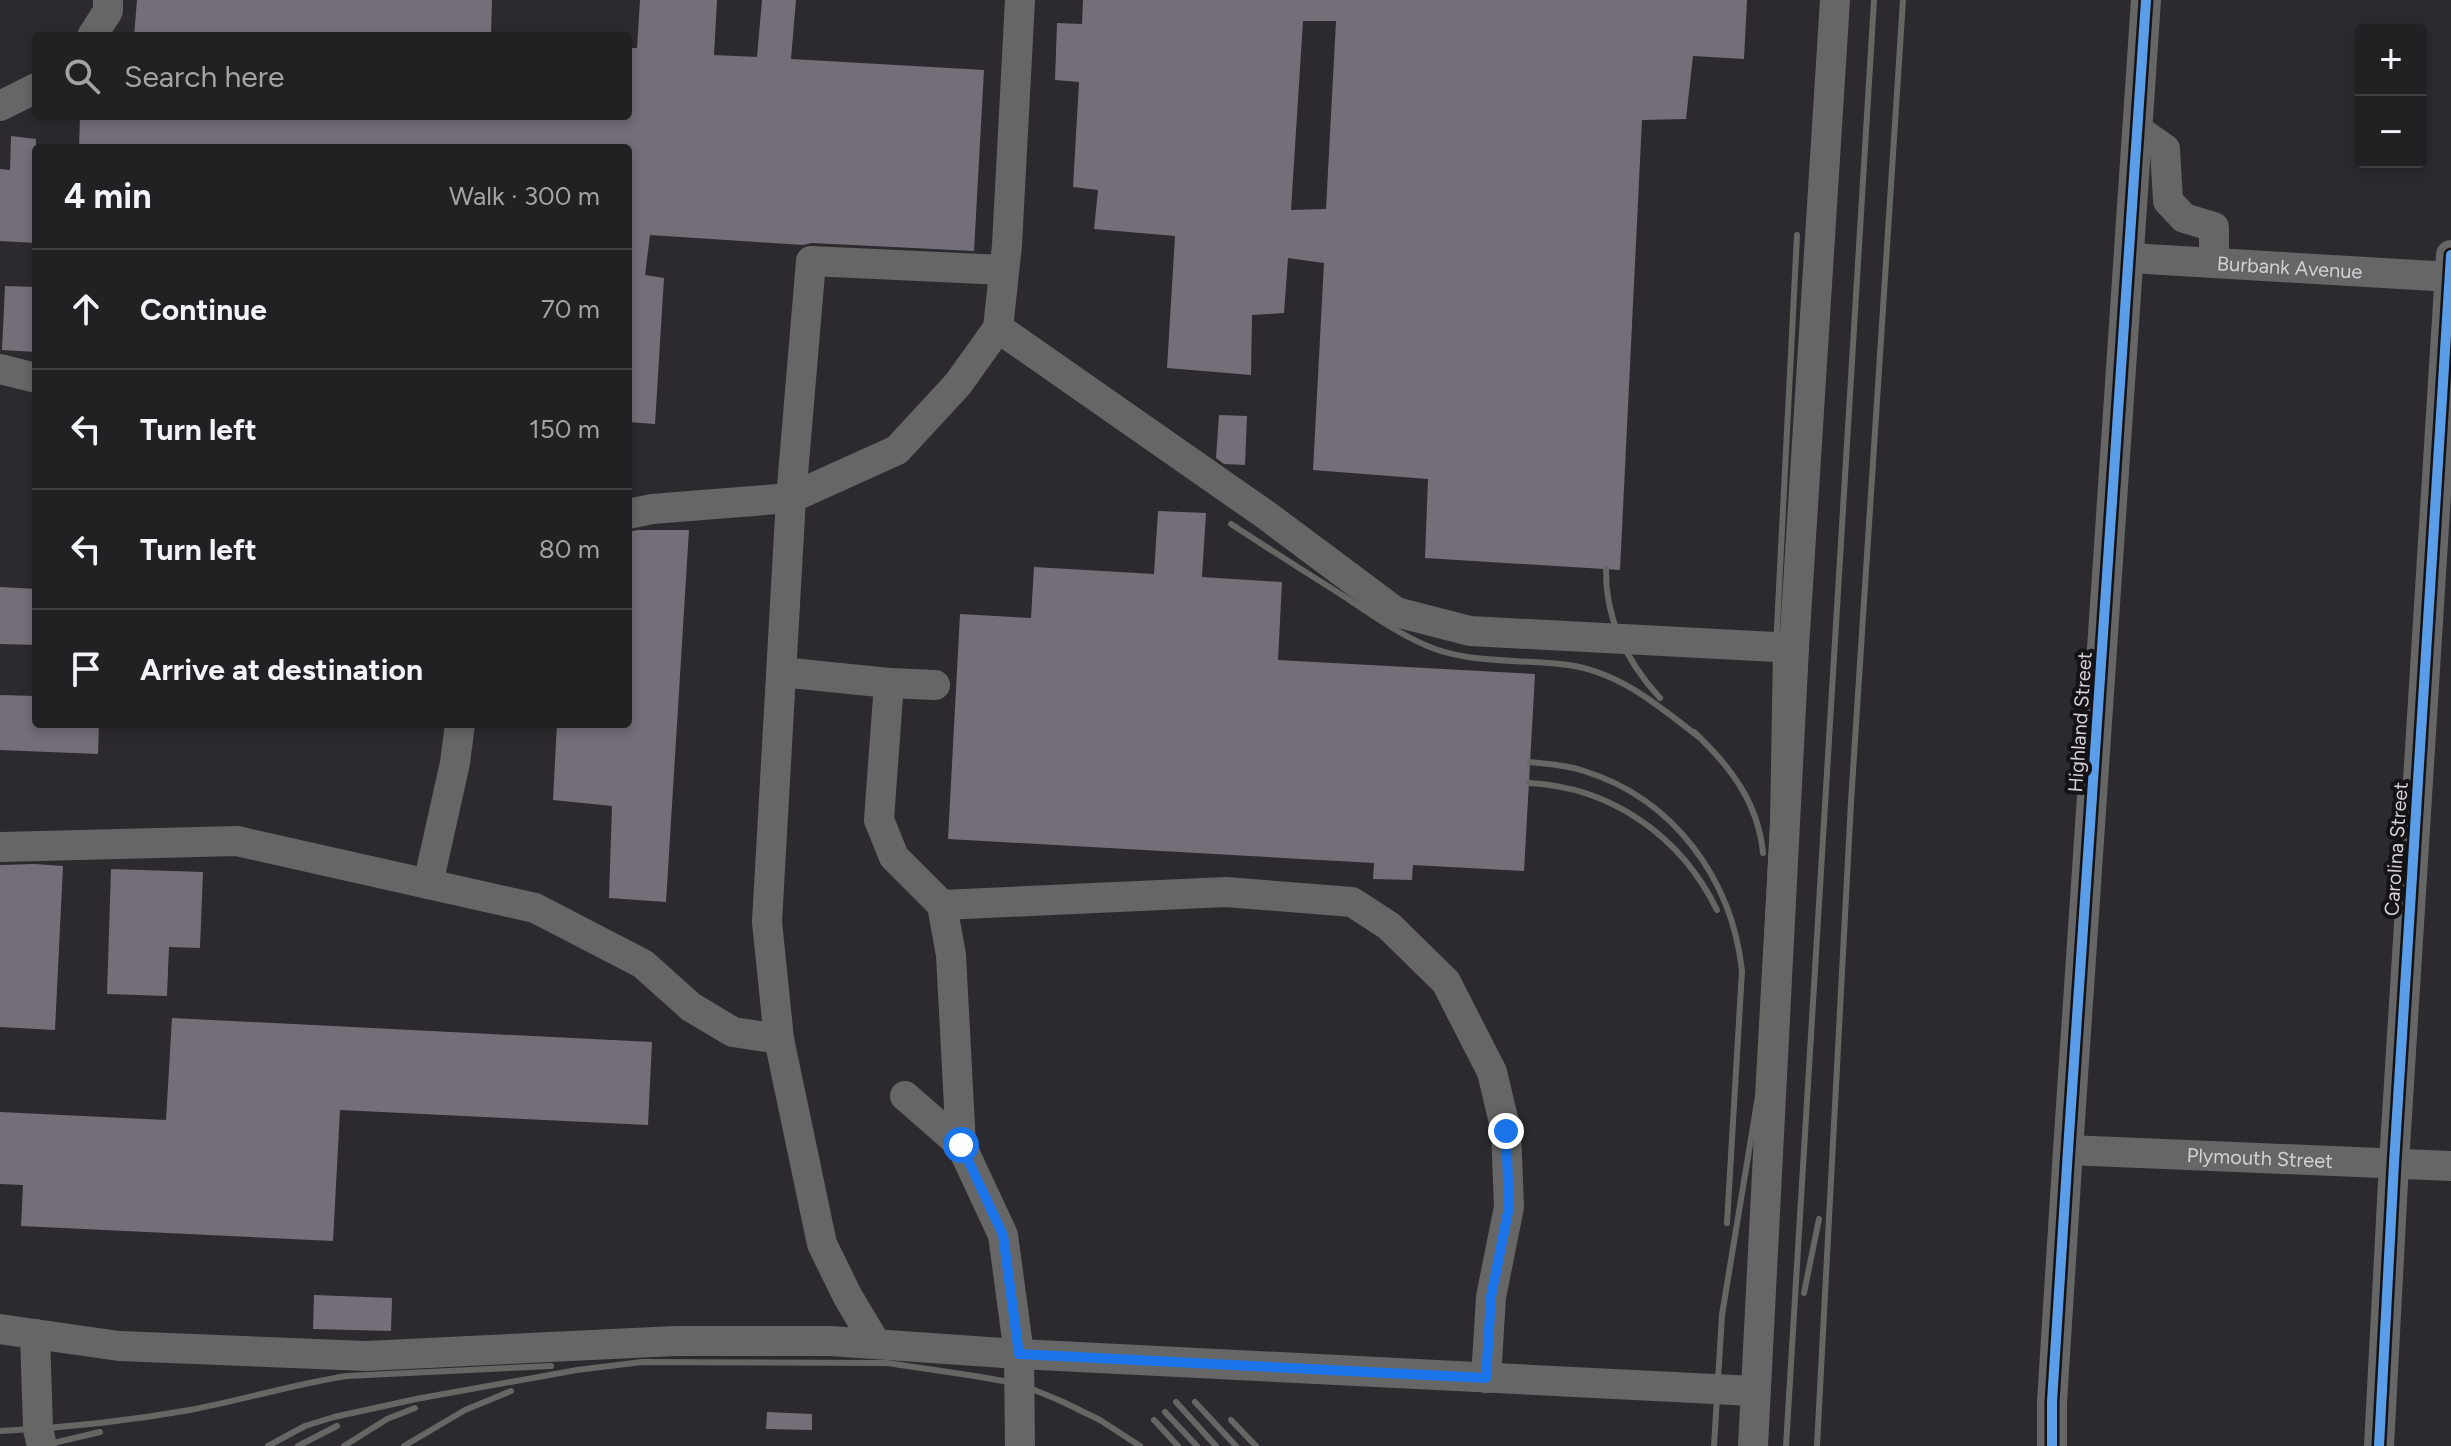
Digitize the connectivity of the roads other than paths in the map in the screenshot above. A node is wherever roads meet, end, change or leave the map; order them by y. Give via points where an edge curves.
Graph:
1 (108, 0) edge
2 (1020, 0) edge
3 (1835, 0) edge
4 (2146, 0) edge
5 (95, 32) edge
6 (32, 90) edge
7 (0, 106) edge
8 (2138, 130) junction
9 (2130, 258) junction
10 (2214, 263) junction
11 (2451, 269) edge
12 (1004, 270) junction
13 (998, 328) junction
14 (0, 369) edge
15 (32, 377) edge
16 (791, 498) junction
17 (632, 513) edge
18 (1794, 648) junction
19 (781, 672) junction
20 (889, 683) junction
21 (935, 685) dead end
22 (459, 728) edge
23 (0, 847) edge
24 (428, 884) junction
25 (942, 905) junction
26 (779, 1039) junction
27 (905, 1096) dead end
28 (961, 1145) junction
29 (2068, 1150) junction
30 (2394, 1163) junction
31 (2451, 1166) edge
32 (0, 1329) edge
33 (35, 1334) junction
34 (876, 1344) junction
35 (1019, 1354) junction
36 (1486, 1378) junction
37 (1754, 1391) junction
38 (42, 1446) edge
39 (1020, 1446) edge
40 (1753, 1446) edge
41 (2052, 1446) edge
42 (2379, 1446) edge

1 - 5 street via 108,11
2 - 12 street
3 - 18 street
4 - 8 street, Highland Street
6 - 7 street
8 - 9 street, Highland Street
8 - 10 street via 2165,149 2168,201 2184,218 2214,227
9 - 10 street, Burbank Avenue
9 - 29 street, Highland Street
10 - 11 street, Burbank Avenue
11 - 30 street, Carolina Street
12 - 13 street
12 - 16 street via 811,261
13 - 16 street via 958,384 897,450
13 - 18 street via 1396,612 1470,631
14 - 15 street
16 - 17 street
16 - 19 street
18 - 37 street
19 - 20 street
19 - 26 street via 767,922
20 - 21 street
20 - 25 street via 879,820 894,857
22 - 24 street
23 - 24 street via 237,841
24 - 26 street via 535,908 643,964 691,1007 733,1032
25 - 28 street via 951,955
25 - 36 street via 1226,892 1352,902 1389,926 1446,982 1492,1072 1506,1131 1509,1207 1491,1297
26 - 34 street via 822,1244
27 - 28 street
28 - 35 street via 1003,1235
29 - 30 street, Plymouth Street
29 - 41 street, Highland Street
30 - 31 street, Plymouth Street
30 - 42 street, Carolina Street
32 - 33 street
33 - 34 street via 119,1346 366,1356 675,1341
33 - 38 street
34 - 35 street
35 - 36 street
35 - 39 street
36 - 37 street
37 - 40 street

